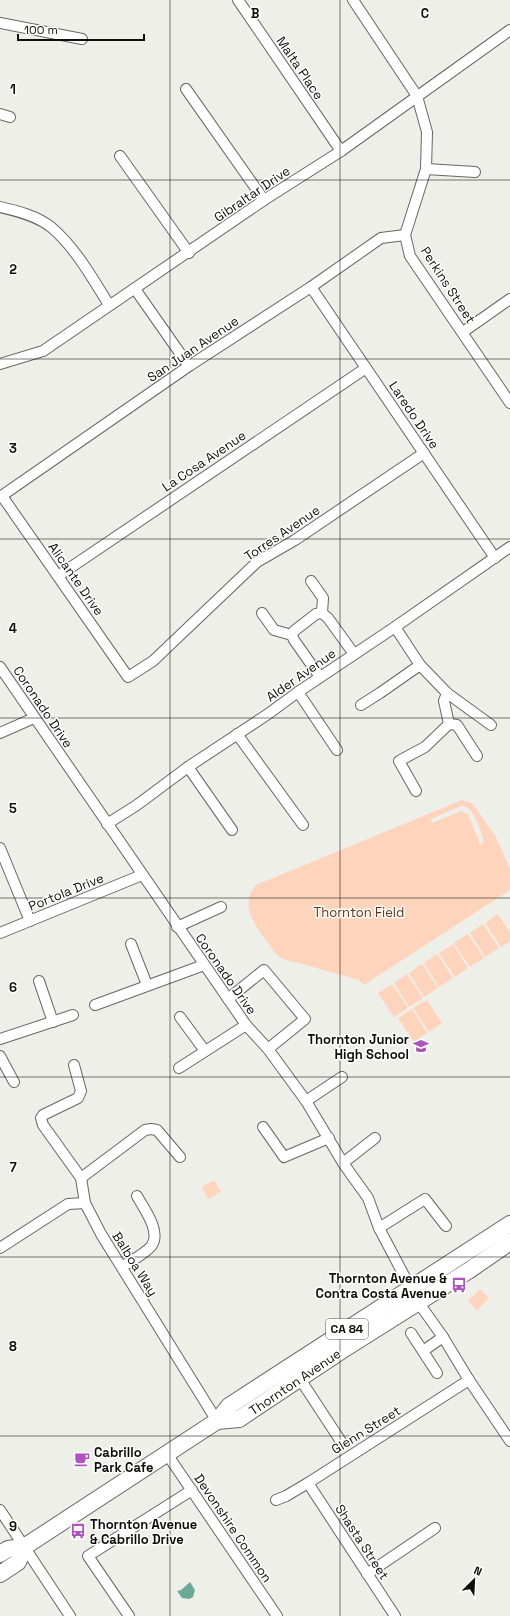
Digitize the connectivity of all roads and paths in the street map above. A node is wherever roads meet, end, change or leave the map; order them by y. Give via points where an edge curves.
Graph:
1 (238, 0) edge
2 (353, 0) edge
3 (0, 23) edge
4 (510, 30) edge
5 (82, 39) dead end
6 (186, 88) dead end
7 (417, 96) junction
8 (341, 151) junction
9 (120, 156) dead end
10 (426, 169) junction
11 (475, 172) dead end
12 (264, 200) junction
13 (0, 207) edge
14 (405, 235) junction
15 (189, 253) junction
16 (311, 287) junction
17 (135, 289) junction
18 (510, 299) edge
19 (109, 305) junction
20 (462, 332) junction
21 (0, 364) edge
22 (189, 366) junction
23 (366, 368) junction
24 (510, 403) edge
25 (424, 453) junction
26 (1, 497) edge
27 (510, 548) edge
28 (495, 558) junction
29 (58, 576) junction
30 (311, 581) dead end
31 (322, 613) junction
32 (262, 614) dead end
33 (395, 627) junction
34 (292, 635) junction
35 (354, 654) junction
36 (420, 664) junction
37 (0, 667) edge
38 (128, 677) joint
39 (320, 677) junction
40 (298, 692) junction
41 (447, 693) junction
42 (361, 704) dead end
43 (34, 718) junction
44 (449, 724) junction
45 (491, 725) dead end
46 (0, 733) edge
47 (237, 734) junction
48 (337, 750) dead end
49 (477, 756) dead end
50 (188, 767) junction
51 (416, 791) dead end
52 (107, 824) junction
53 (303, 825) dead end
54 (232, 830) dead end
55 (0, 848) edge
56 (142, 875) junction
57 (221, 907) dead end
58 (30, 921) junction
59 (177, 927) junction
60 (0, 933) edge
61 (132, 944) dead end
62 (204, 965) junction
63 (39, 981) dead end
64 (146, 985) junction
65 (228, 999) junction
66 (95, 1005) dead end
67 (73, 1014) dead end
68 (180, 1017) dead end
69 (53, 1022) junction
70 (246, 1025) junction
71 (0, 1038) edge
72 (268, 1048) junction
73 (205, 1050) junction
74 (0, 1056) edge
75 (74, 1065) dead end
76 (179, 1068) dead end
77 (342, 1077) dead end
78 (14, 1082) dead end
79 (306, 1101) junction
80 (263, 1127) dead end
81 (329, 1138) junction
82 (375, 1138) dead end
83 (180, 1157) dead end
84 (343, 1163) junction
85 (80, 1178) junction
86 (137, 1196) dead end
87 (85, 1203) junction
88 (510, 1224) edge
89 (446, 1226) dead end
90 (379, 1228) junction
91 (510, 1242) edge
92 (0, 1248) edge
93 (122, 1267) junction
94 (414, 1295) junction
95 (411, 1333) dead end
96 (443, 1337) junction
97 (423, 1351) junction
98 (438, 1373) dead end
99 (300, 1379) junction
100 (469, 1380) junction
101 (217, 1421) junction
102 (510, 1441) edge
103 (342, 1443) dead end
104 (167, 1454) junction
105 (308, 1483) junction
106 (192, 1490) junction
107 (276, 1500) dead end
108 (0, 1510) edge
109 (435, 1528) dead end
110 (24, 1547) junction
111 (0, 1554) edge
112 (0, 1574) edge
113 (367, 1574) junction
114 (70, 1616) edge
115 (128, 1616) edge
116 (277, 1616) edge
117 (395, 1616) edge

1 - 8 street, Malta Place
2 - 7 street
3 - 5 street
4 - 7 street, Gibraltar Drive
6 - 12 street
7 - 8 street, Gibraltar Drive
7 - 10 street via 427,132
8 - 12 street, Gibraltar Drive
9 - 15 street
10 - 11 street
10 - 14 street
12 - 15 street, Gibraltar Drive
13 - 19 street via 32,216 51,227 78,256
14 - 16 street, San Juan Avenue via 381,238
14 - 20 street, Perkins Street via 410,256
15 - 17 street, Gibraltar Drive
16 - 22 street, San Juan Avenue
16 - 23 street, Laredo Drive
17 - 19 street, Gibraltar Drive
17 - 22 street
18 - 20 street
19 - 21 street, Gibraltar Drive via 43,351
20 - 24 street, Perkins Street
22 - 26 street, San Juan Avenue
23 - 25 street, Laredo Drive
23 - 29 street, La Cosa Avenue
25 - 28 street, Laredo Drive
25 - 38 street, Torres Avenue via 295,540 257,562 153,661
26 - 29 street, Alicante Drive
27 - 28 street, Alder Avenue
28 - 33 street, Alder Avenue
29 - 38 street, Alicante Drive
30 - 31 street via 324,598
31 - 34 street via 316,614
31 - 35 street
32 - 34 street via 274,630
33 - 35 street, Alder Avenue
33 - 36 street
34 - 39 street
35 - 39 street, Alder Avenue
36 - 41 street
36 - 42 street via 380,694
37 - 43 street, Coronado Drive
39 - 40 street, Alder Avenue
40 - 47 street, Alder Avenue
40 - 48 street
41 - 44 street via 444,701
41 - 45 street
43 - 46 street
43 - 52 street, Coronado Drive
44 - 49 street via 457,725
44 - 51 street via 425,747 399,761
47 - 50 street, Alder Avenue
47 - 53 street
50 - 52 street, Alder Avenue
50 - 54 street
52 - 56 street, Coronado Drive
55 - 58 street
56 - 58 street, Portola Drive
56 - 59 street, Coronado Drive
57 - 59 street
58 - 60 street, Portola Drive
59 - 62 street, Coronado Drive
61 - 64 street
62 - 64 street
62 - 65 street, Coronado Drive
63 - 69 street
64 - 66 street
65 - 70 street, Coronado Drive
65 - 72 street via 264,970 305,1019
67 - 69 street
68 - 73 street
69 - 71 street
70 - 72 street, Coronado Drive
70 - 73 street
72 - 79 street, Coronado Drive
73 - 76 street
74 - 78 street
75 - 85 street via 82,1091 78,1098 41,1118 43,1125
77 - 79 street
79 - 81 street, Coronado Drive
80 - 81 street via 284,1157
81 - 84 street, Coronado Drive
82 - 84 street
83 - 85 street via 157,1130 145,1130
84 - 90 street, Coronado Drive via 368,1198
85 - 87 street, Balboa Way
86 - 93 street via 154,1230 154,1239 152,1246
87 - 92 street via 68,1204
87 - 93 street, Balboa Way
88 - 94 main road, Thornton Avenue / CA 84
89 - 90 street via 424,1199
90 - 94 street, Coronado Drive
91 - 94 main road, Thornton Avenue / CA 84 via 468,1271
93 - 101 street, Balboa Way
94 - 96 street, Coronado Drive
94 - 99 main road, Thornton Avenue / CA 84
94 - 101 main road, Thornton Avenue / CA 84 via 229,1406
95 - 97 street
96 - 97 street
96 - 100 street, Coronado Drive
97 - 98 street
99 - 101 main road, Thornton Avenue / CA 84 via 239,1419
99 - 103 street
100 - 102 street, Coronado Drive
100 - 105 street, Glenn Street
101 - 104 main road, Thornton Avenue / CA 84
104 - 106 street, Devonshire Common
104 - 110 main road, Thornton Avenue / CA 84
105 - 107 street, Glenn Street
105 - 113 street, Shasta Street
106 - 115 street via 88,1556
106 - 116 street, Devonshire Common
108 - 110 street
109 - 113 street
110 - 111 main road, Thornton Avenue / CA 84 via 8,1549
110 - 112 main road, Thornton Avenue / CA 84 via 18,1562
110 - 114 street
113 - 117 street, Shasta Street

